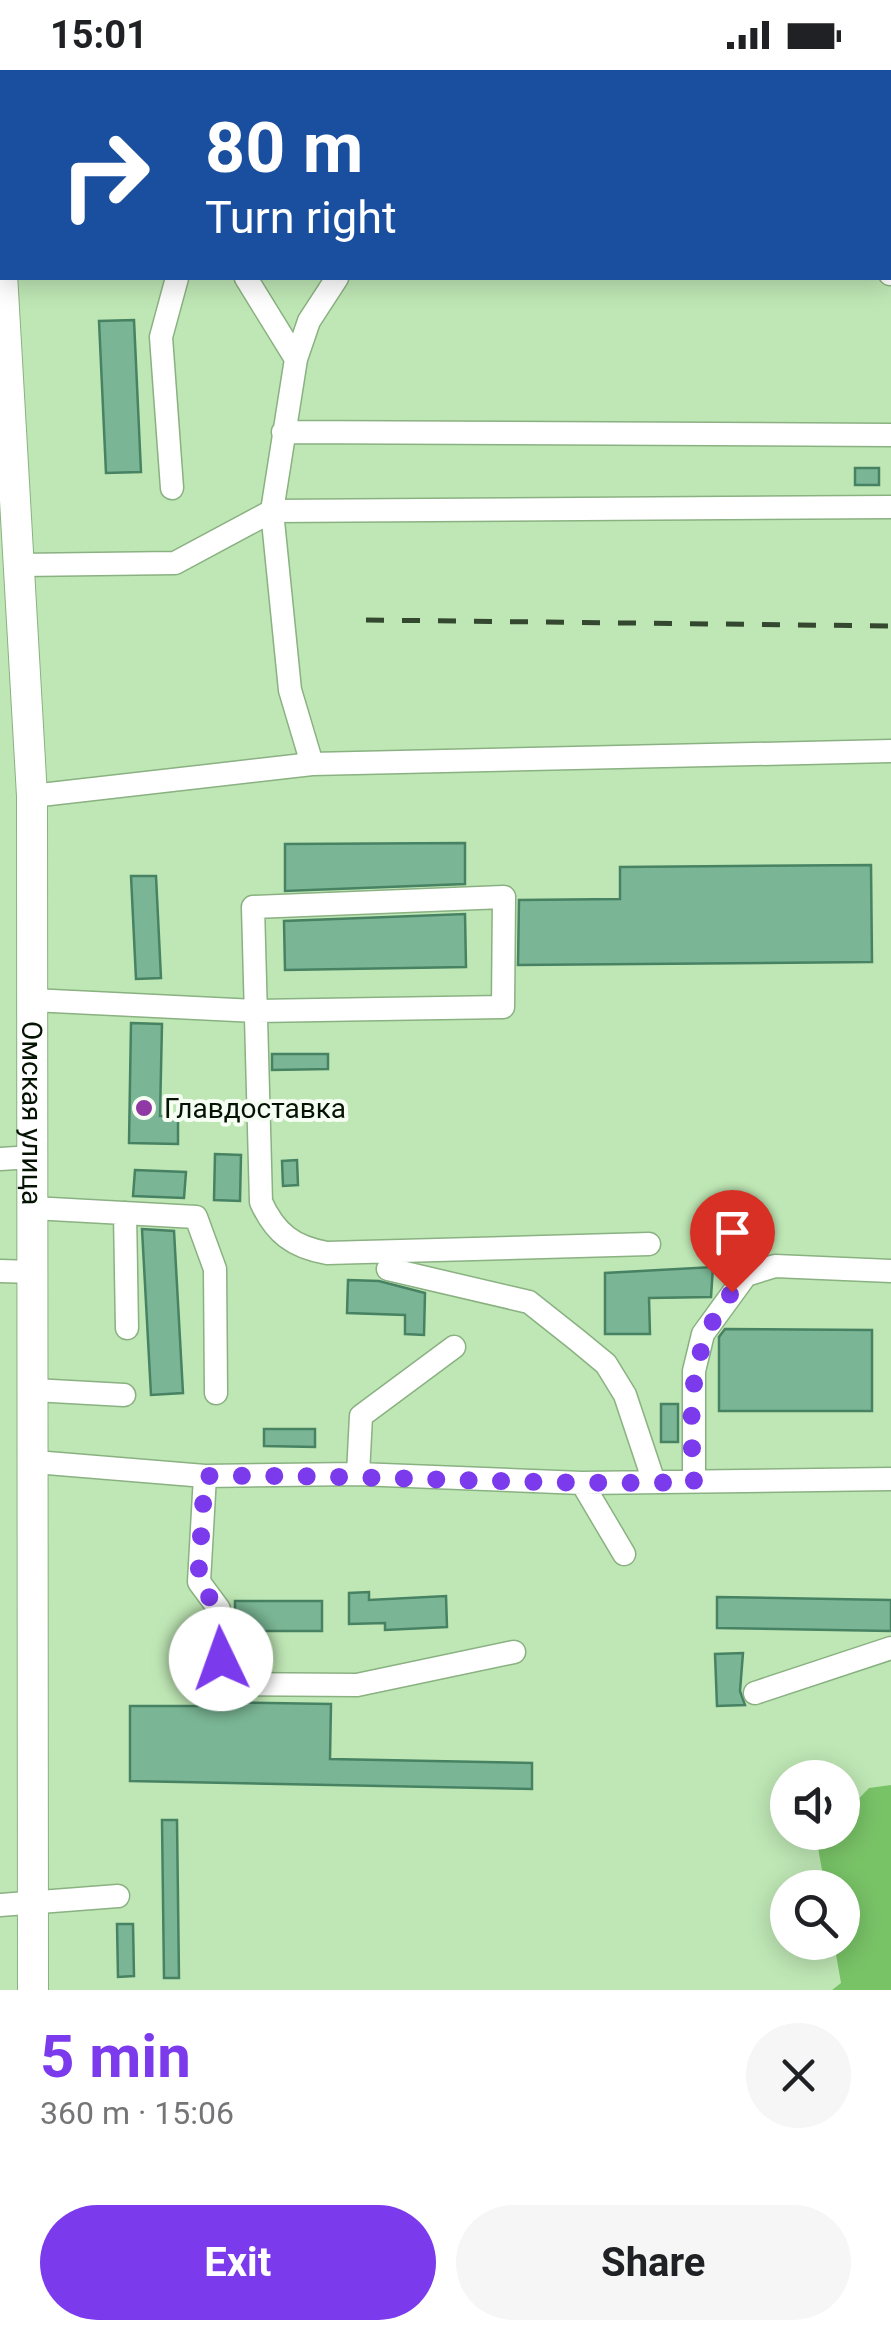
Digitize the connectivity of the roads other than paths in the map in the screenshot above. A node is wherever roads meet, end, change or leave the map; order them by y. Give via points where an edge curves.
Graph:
1 (1, 280) edge
2 (176, 280) edge
3 (247, 280) edge
4 (336, 280) edge
5 (296, 359) junction
6 (283, 432) junction
7 (891, 436) edge
8 (6, 442) edge
9 (172, 488) dead end
10 (891, 507) edge
11 (272, 511) junction
12 (21, 565) junction
13 (12, 645) edge
14 (891, 750) edge
15 (312, 764) junction
16 (32, 796) junction
17 (32, 1000) junction
18 (257, 1011) junction
19 (32, 1157) junction
20 (0, 1160) edge
21 (32, 1208) junction
22 (125, 1213) junction
23 (649, 1244) dead end
24 (388, 1269) dead end
25 (891, 1271) edge
26 (0, 1272) edge
27 (33, 1272) junction
28 (127, 1328) dead end
29 (454, 1347) dead end
30 (34, 1390) junction
31 (216, 1393) dead end
32 (124, 1395) dead end
33 (35, 1462) junction
34 (358, 1474) junction
35 (205, 1476) junction
36 (891, 1479) edge
37 (654, 1482) junction
38 (694, 1482) junction
39 (582, 1483) junction
40 (624, 1554) dead end
41 (891, 1648) edge
42 (514, 1652) dead end
43 (755, 1693) dead end
44 (118, 1896) dead end
45 (33, 1900) junction
46 (0, 1905) edge
47 (32, 1990) edge

1 - 8 main road, Омская улица
2 - 9 street via 161,337
3 - 5 street
4 - 5 street via 309,321
5 - 6 street
6 - 7 street
6 - 11 street
8 - 12 main road, Омская улица
10 - 11 street
11 - 12 street via 175,563
11 - 15 street via 290,690
12 - 13 main road, Омская улица
13 - 16 main road, Омская улица
14 - 15 street
15 - 16 street
16 - 17 main road, Омская улица
17 - 18 street
17 - 19 main road, Омская улица
18 - 18 street via 503,1007 504,897 252,907
18 - 23 street via 261,1202 272,1226 289,1240 341,1253
19 - 20 street
19 - 21 main road, Омская улица
21 - 22 street
21 - 27 main road, Омская улица
22 - 28 street
22 - 31 street via 196,1217 215,1269
24 - 37 street via 528,1302 577,1340 606,1364 625,1395
25 - 38 street via 775,1266 746,1274 704,1334 694,1371
26 - 27 street
27 - 30 main road, Омская улица
29 - 34 street via 360,1416
30 - 32 street
30 - 33 main road, Омская улица
33 - 35 street
33 - 45 main road, Омская улица
34 - 35 street
34 - 39 street
35 - 42 street via 198,1582 218,1609 222,1684 358,1685
36 - 38 street
37 - 38 street
37 - 39 street
39 - 40 street
41 - 43 street
44 - 45 street
45 - 46 street
45 - 47 main road, Омская улица

